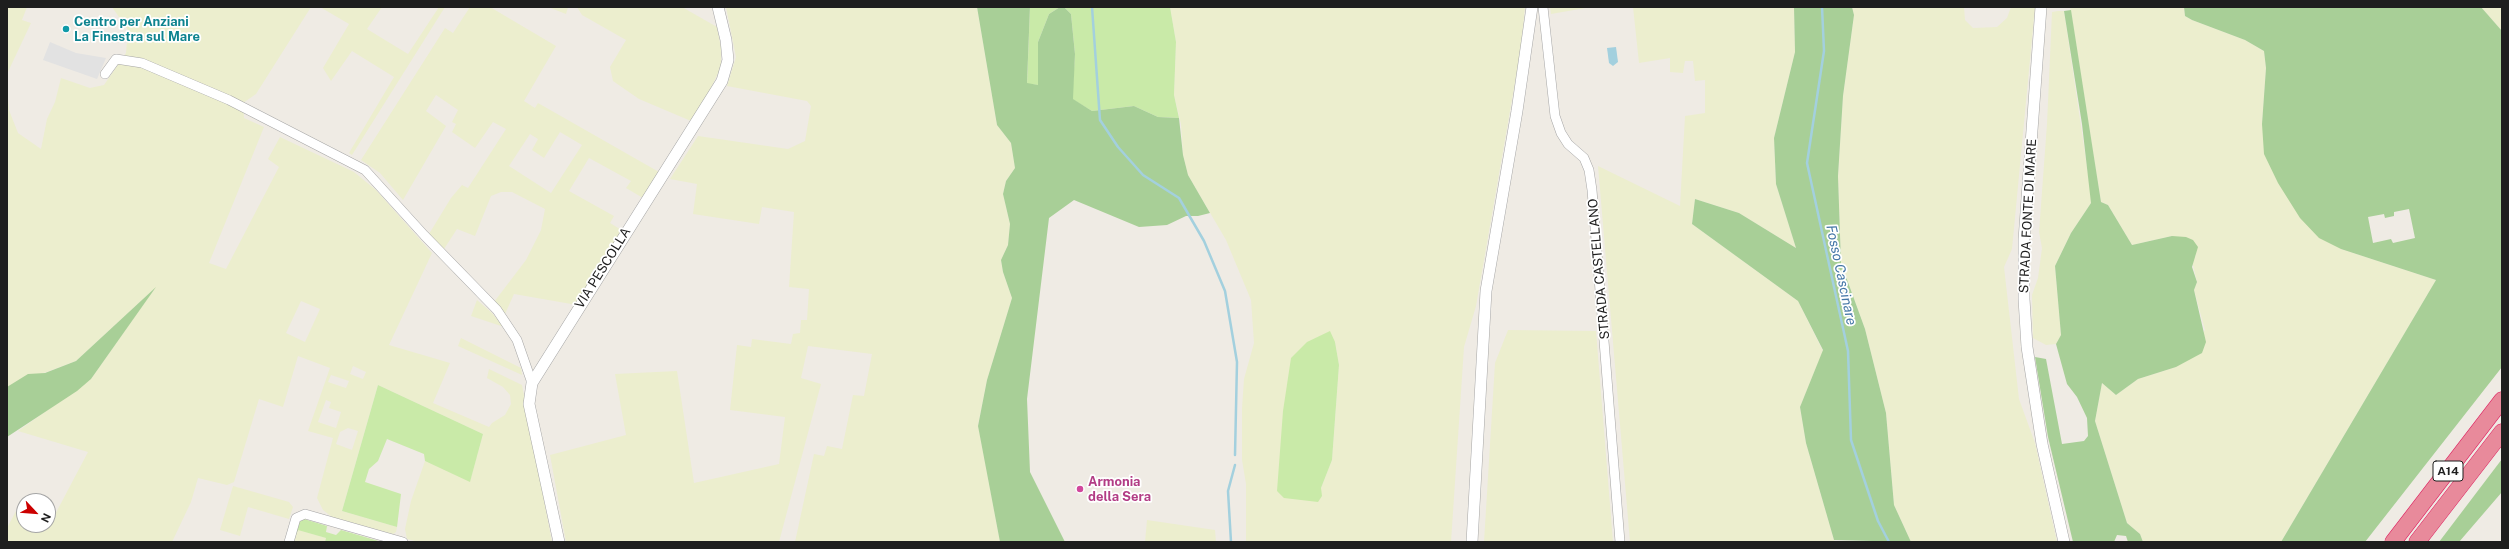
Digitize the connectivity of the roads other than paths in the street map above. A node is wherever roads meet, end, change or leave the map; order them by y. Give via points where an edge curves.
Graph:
1 (718, 7) edge
2 (1532, 7) edge
3 (1543, 7) edge
4 (2041, 7) edge
5 (105, 74) dead end
6 (532, 382) junction
7 (2502, 400) edge
8 (2502, 432) edge
9 (289, 542) edge
10 (403, 542) edge
11 (559, 542) edge
12 (1472, 542) edge
13 (1620, 542) edge
14 (2064, 542) edge
15 (2393, 542) edge
16 (2417, 542) edge

1 - 6 street, VIA PESCOLLA via 728,60 722,81
2 - 12 street via 1486,292
3 - 13 street, STRADA CASTELLANO via 1555,116 1568,144 1584,158 1592,190
4 - 14 street, STRADA FONTE DI MARE via 2024,240 2024,298 2027,347 2042,444
5 - 6 street via 116,59 142,63 229,100 365,170 424,236 497,310 517,340
6 - 11 street, VIA PESCOLLA via 529,404
7 - 15 highway, A14
8 - 16 highway, A14
9 - 10 street via 296,518 306,514

